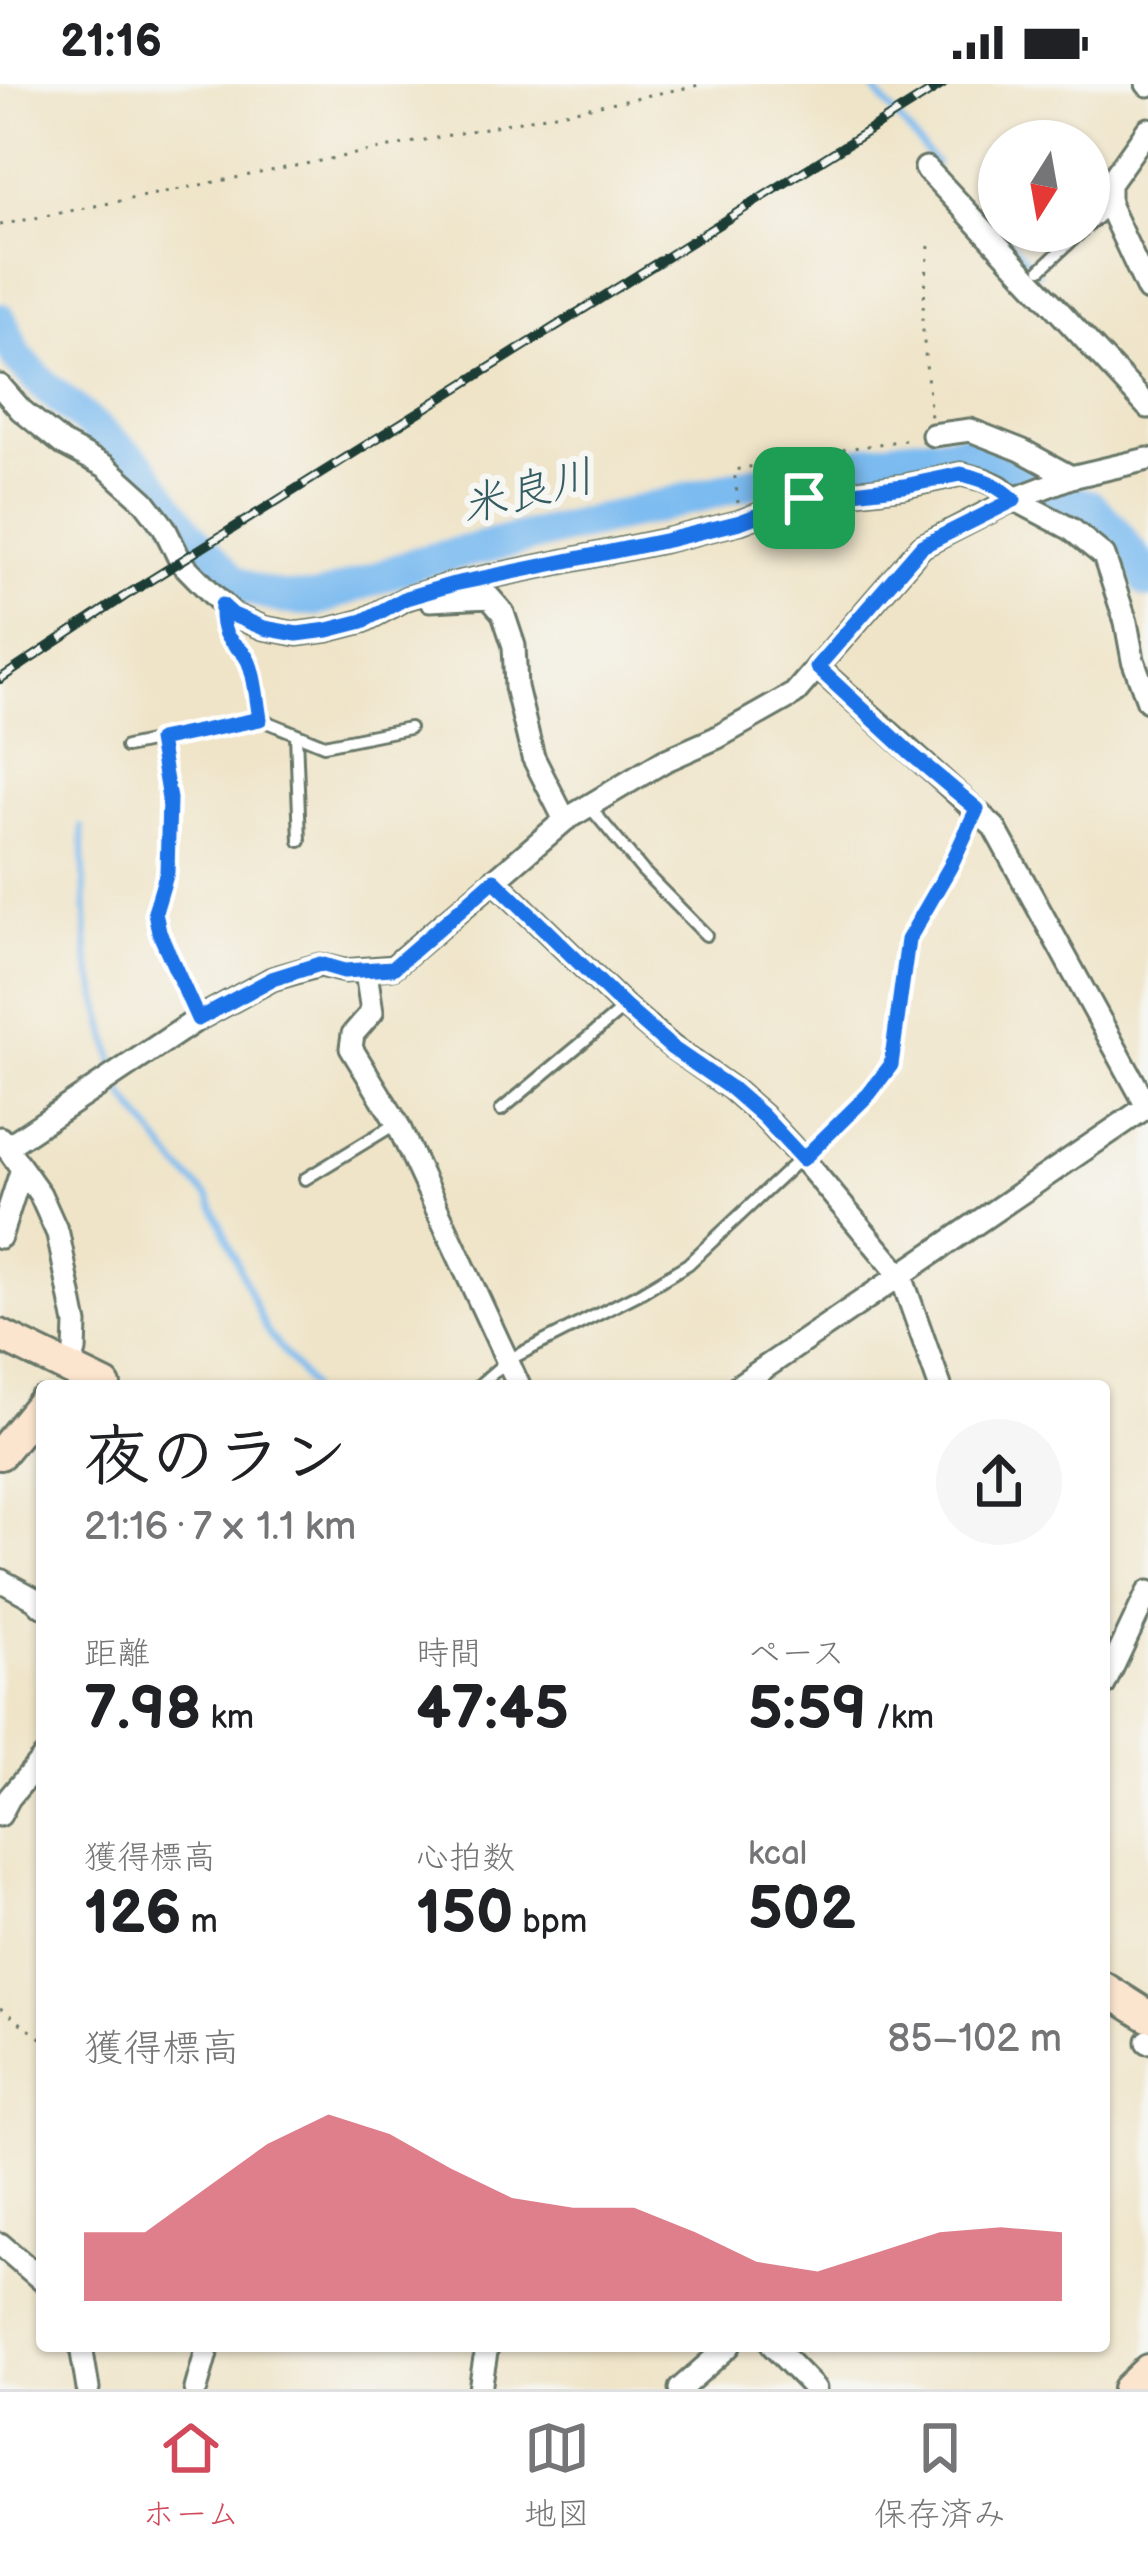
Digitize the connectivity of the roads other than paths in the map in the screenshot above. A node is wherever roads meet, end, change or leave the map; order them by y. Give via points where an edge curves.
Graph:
1 (1148, 129) edge
2 (926, 168) dead end
3 (1110, 183) edge
4 (1110, 208) edge
5 (1059, 252) edge
6 (1041, 269) dead end
7 (1148, 290) edge
8 (0, 386) edge
9 (1148, 407) edge
10 (11, 410) edge
11 (933, 435) road end
12 (1148, 459) edge
13 (1071, 477) junction
14 (1014, 500) junction
15 (406, 598) junction
16 (222, 605) junction
17 (817, 667) junction
18 (1148, 701) edge
19 (260, 719) junction
20 (409, 728) dead end
21 (296, 734) junction
22 (159, 740) junction
23 (126, 747) dead end
24 (589, 806) junction
25 (977, 809) junction
26 (566, 820) junction
27 (300, 842) dead end
28 (494, 880) junction
29 (706, 935) dead end
30 (366, 971) junction
31 (625, 1007) junction
32 (198, 1019) junction
33 (1148, 1107) edge
34 (501, 1110) dead end
35 (397, 1123) junction
36 (4, 1142) edge
37 (803, 1159) junction
38 (22, 1169) junction
39 (305, 1179) dead end
40 (0, 1237) edge
41 (901, 1276) junction
42 (0, 1335) edge
43 (508, 1360) junction
44 (63, 1378) edge
45 (485, 1380) edge
46 (516, 1380) edge
47 (748, 1380) edge
48 (938, 1380) edge
49 (36, 1410) edge
50 (0, 1454) edge
51 (0, 1580) edge
52 (1148, 1592) edge
53 (36, 1600) edge
54 (1110, 1672) edge
55 (36, 1766) edge
56 (0, 1815) edge
57 (1110, 1992) edge
58 (1148, 2016) edge
59 (0, 2244) edge
60 (36, 2275) edge
61 (82, 2352) edge
62 (206, 2352) edge
63 (486, 2352) edge
64 (722, 2352) edge
65 (779, 2352) edge
66 (1148, 2370) edge
67 (88, 2389) edge
68 (196, 2389) edge
69 (480, 2389) edge
70 (680, 2389) edge
71 (815, 2389) edge
72 (1128, 2389) edge

1 - 3 street
2 - 9 street
4 - 7 street
5 - 6 lane
8 - 10 street
10 - 16 street via 105,466 144,501 181,562
11 - 13 street via 970,430
12 - 13 street
13 - 14 street
14 - 15 street via 985,479 961,474 804,498 740,522
14 - 17 street via 922,546
14 - 18 street via 1104,556
15 - 16 street via 363,621 297,634 264,628
15 - 26 street via 489,597 503,613 533,757
16 - 19 lane via 227,640 250,661
17 - 24 street via 794,694
17 - 25 street
19 - 21 lane
19 - 22 lane
20 - 21 lane via 324,746
21 - 27 lane
22 - 23 lane
22 - 32 lane via 169,799 167,872 155,912
24 - 26 street
24 - 29 lane
25 - 33 street
25 - 37 lane via 908,940 891,1065
26 - 28 street
28 - 30 street via 393,968
28 - 31 street
30 - 32 street via 320,964 272,979
30 - 35 street via 372,1012 351,1048
31 - 34 lane
31 - 37 street via 732,1089
32 - 36 street
33 - 41 street
35 - 39 lane
35 - 43 street
36 - 38 street
37 - 41 street
37 - 43 lane via 688,1264
38 - 40 street
38 - 44 street via 58,1234 76,1324
41 - 47 street
41 - 48 street
42 - 44 street
43 - 45 lane
43 - 46 street
49 - 50 street
51 - 53 street
52 - 54 street
55 - 56 street
57 - 58 street
59 - 60 street
61 - 67 street
62 - 68 street
63 - 69 street
64 - 70 street
65 - 71 street
66 - 72 street

